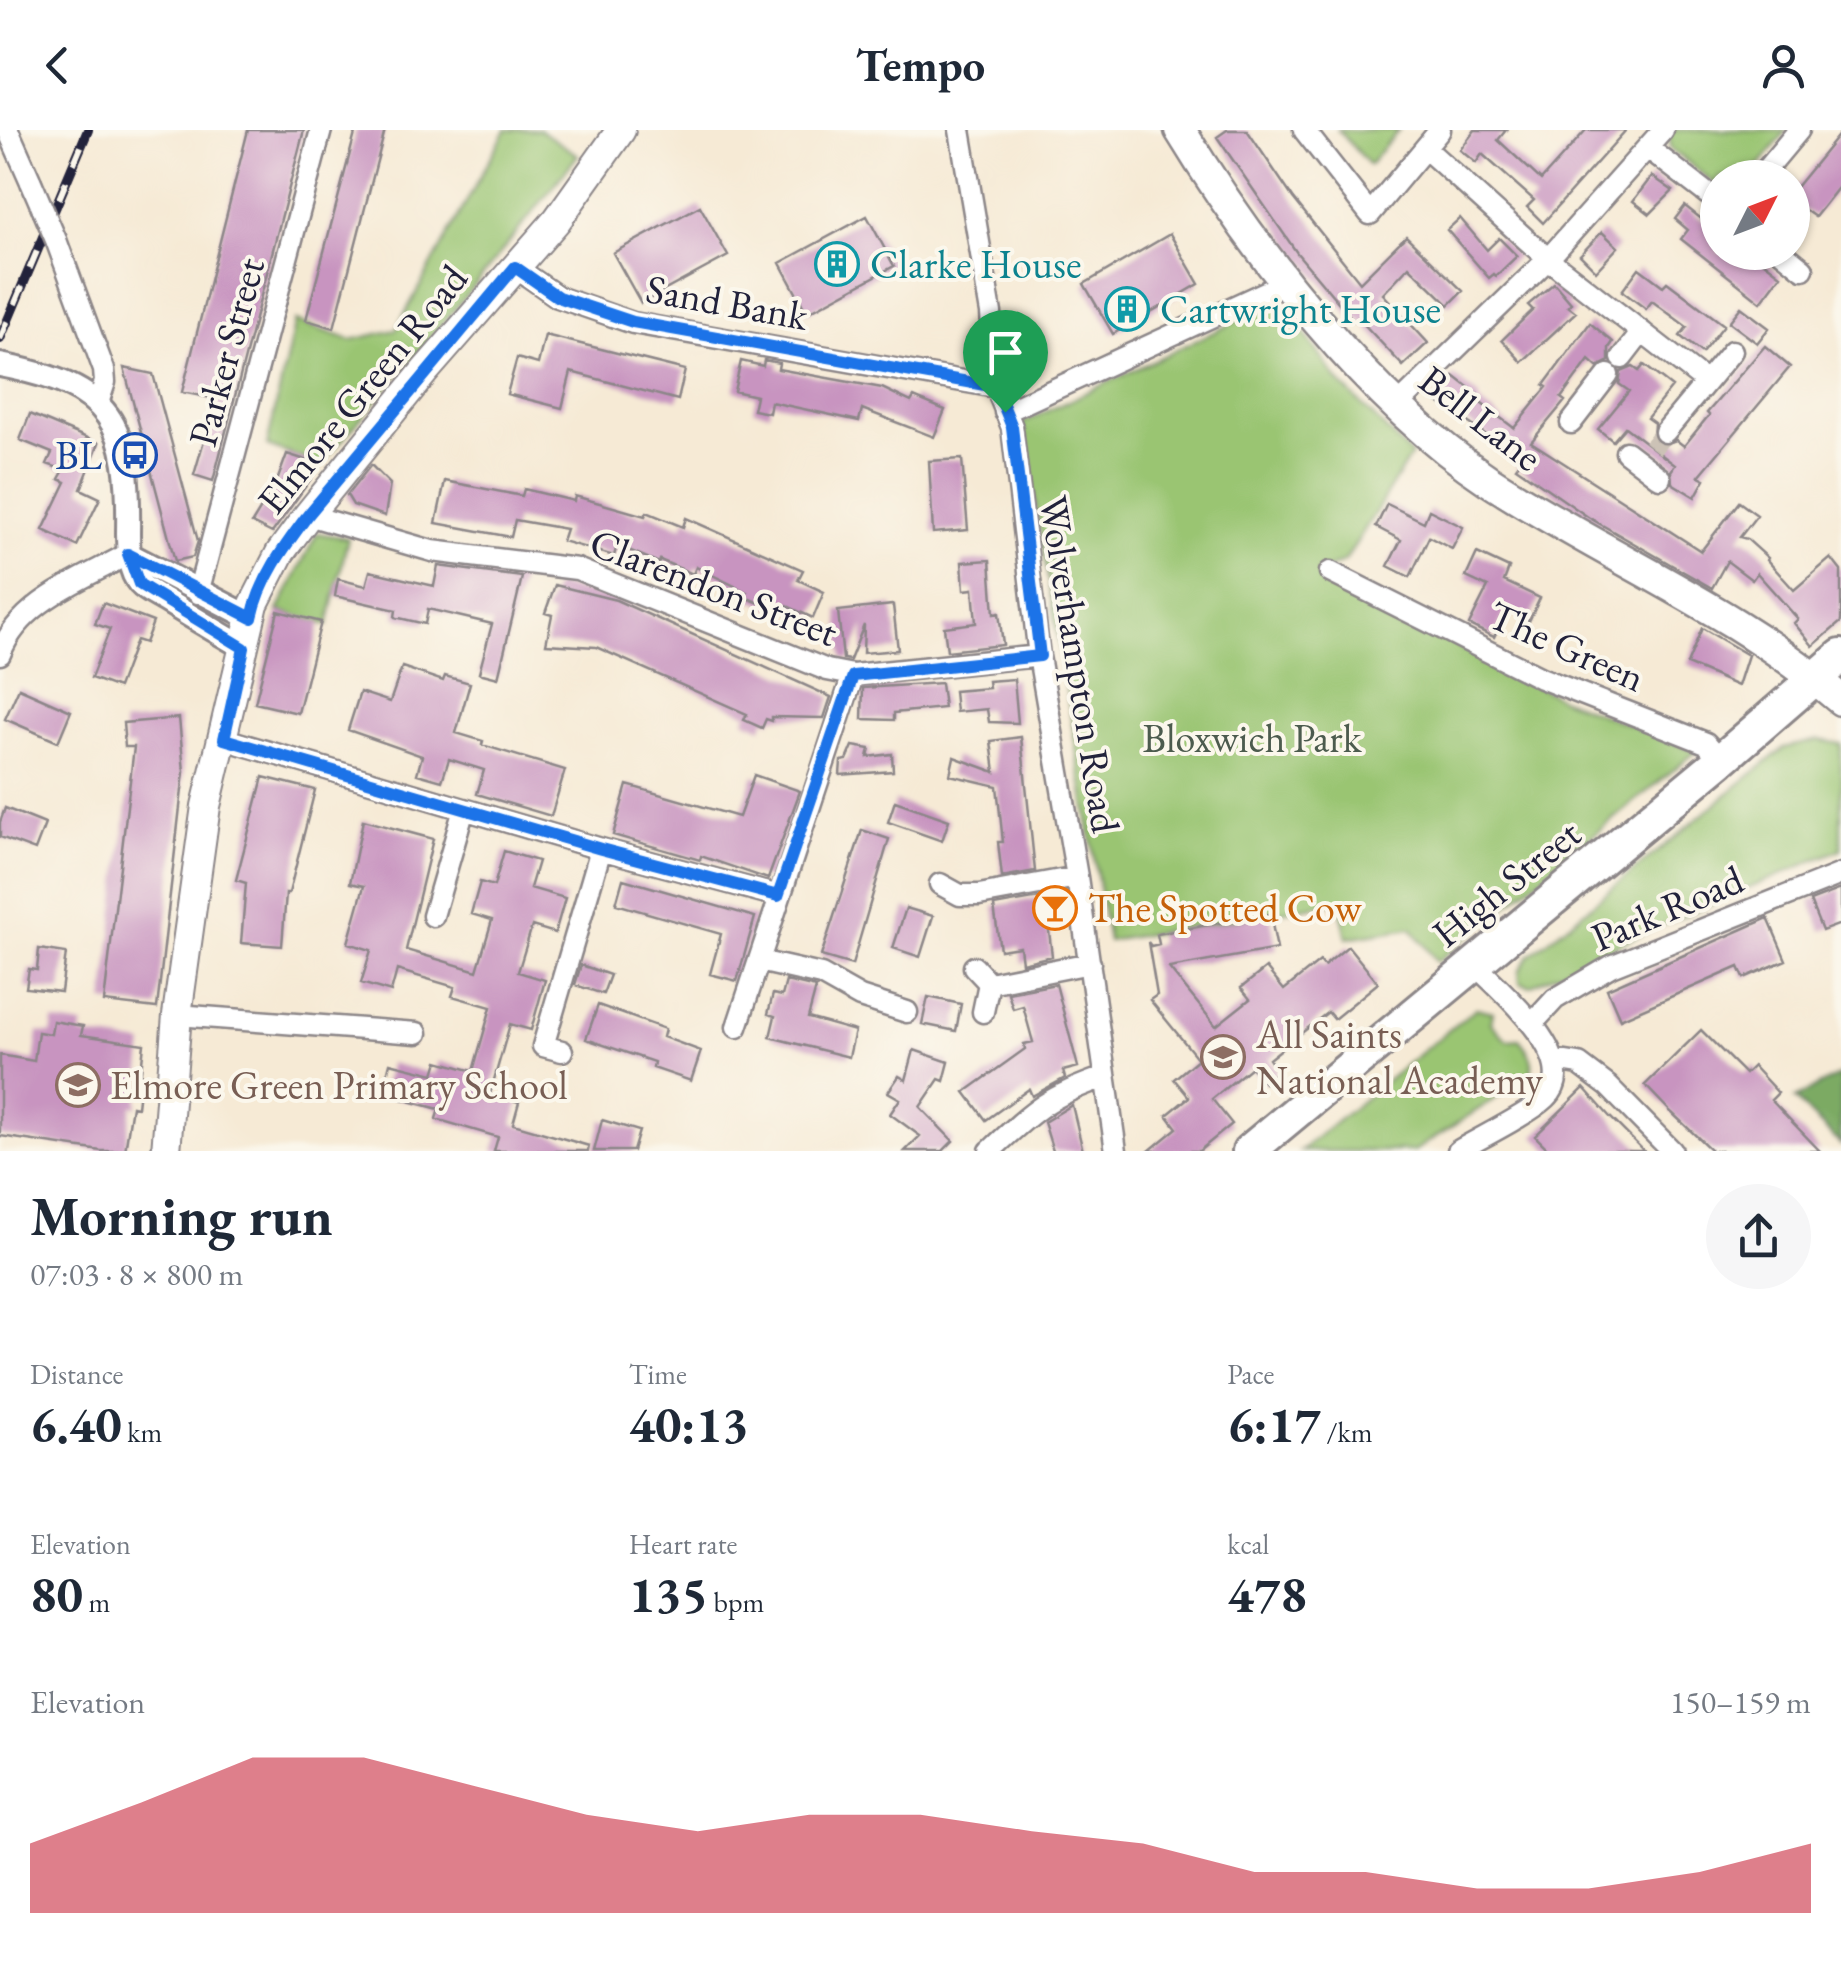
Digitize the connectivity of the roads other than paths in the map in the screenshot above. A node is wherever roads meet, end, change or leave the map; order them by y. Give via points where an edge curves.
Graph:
1 (8, 130) edge
2 (320, 130) edge
3 (621, 130) edge
4 (960, 130) edge
5 (1180, 130) edge
6 (1304, 130) edge
7 (1440, 130) edge
8 (1663, 130) edge
9 (1799, 130) edge
10 (1425, 148) junction
11 (1648, 148) junction
12 (1774, 160) edge
13 (1700, 188) edge
14 (1548, 259) junction
15 (515, 267) junction
16 (1287, 282) junction
17 (1642, 332) junction
18 (1732, 351) dead end
19 (1622, 358) dead end
20 (1, 365) edge
21 (1608, 375) dead end
22 (1706, 382) junction
23 (996, 387) junction
24 (98, 403) junction
25 (1398, 405) junction
26 (1005, 412) junction
27 (1572, 423) dead end
28 (1660, 478) dead end
29 (308, 515) junction
30 (128, 554) junction
31 (1330, 572) dead end
32 (198, 593) junction
33 (252, 618) junction
34 (244, 648) junction
35 (0, 654) edge
36 (1040, 656) junction
37 (1841, 656) edge
38 (853, 676) junction
39 (1814, 677) junction
40 (1841, 700) edge
41 (224, 739) junction
42 (1721, 760) junction
43 (464, 808) junction
44 (601, 849) junction
45 (1841, 874) edge
46 (1078, 877) junction
47 (940, 884) dead end
48 (778, 896) junction
49 (433, 916) dead end
50 (759, 961) junction
51 (1090, 963) junction
52 (1474, 964) junction
53 (974, 967) dead end
54 (989, 983) junction
55 (907, 1012) dead end
56 (983, 1012) dead end
57 (178, 1014) junction
58 (1532, 1024) junction
59 (404, 1026) dead end
60 (738, 1028) dead end
61 (562, 1051) dead end
62 (1554, 1060) junction
63 (1105, 1077) junction
64 (166, 1151) edge
65 (990, 1151) edge
66 (1116, 1151) edge
67 (1249, 1151) edge
68 (1458, 1151) edge
69 (1672, 1151) edge

1 - 24 street, bridge via 104,370
2 - 32 street, Parker Street
3 - 15 main road, Elmore Green Road
4 - 23 street, Wolverhampton Road
5 - 16 main road, Bell Lane
6 - 10 street via 1370,214
7 - 10 street
8 - 11 street
9 - 12 street
10 - 14 street
11 - 13 street
11 - 14 street
14 - 17 street
14 - 25 street
15 - 23 street, Sand Bank via 558,297 633,322
15 - 29 main road, Elmore Green Road
16 - 25 main road, Bell Lane
16 - 26 street
17 - 19 street
17 - 22 street
18 - 22 street
20 - 24 street via 46,374
21 - 27 street
22 - 28 street via 1646,449
23 - 26 street, Wolverhampton Road
24 - 30 street via 122,438 128,468
25 - 39 main road, Bell Lane via 1492,483 1753,633
26 - 36 street, Wolverhampton Road
29 - 33 main road, Elmore Green Road via 280,552
29 - 38 street, Clarendon Street via 432,551 577,570
30 - 32 street
30 - 34 street via 139,584
30 - 35 street via 32,608
31 - 42 street, The Green via 1385,588 1540,678 1706,743
32 - 33 street
33 - 34 main road, Elmore Green Road
34 - 41 main road, Elmore Green Road
36 - 38 street, Clarendon Street
36 - 46 street, Wolverhampton Road
37 - 39 highway, High Street
38 - 48 street
39 - 40 main road, Bell Lane
39 - 42 highway, High Street
41 - 43 street
41 - 57 main road, Elmore Green Road via 206,806
42 - 52 highway, High Street
43 - 44 street
43 - 49 street
44 - 48 street
44 - 61 street via 543,1046
45 - 58 street, Park Road via 1611,966 1555,999
46 - 47 street via 979,895
46 - 51 street, Wolverhampton Road
48 - 50 street
50 - 55 street via 821,975
50 - 60 street
51 - 54 street
51 - 63 street, Wolverhampton Road
52 - 58 street
52 - 67 highway, High Street
53 - 54 street
54 - 56 street
57 - 59 street
57 - 64 main road, Elmore Green Road
58 - 62 street
62 - 68 street via 1546,1098
62 - 69 street via 1578,1064 1608,1086
63 - 65 street via 1042,1103
63 - 66 street, Wolverhampton Road

